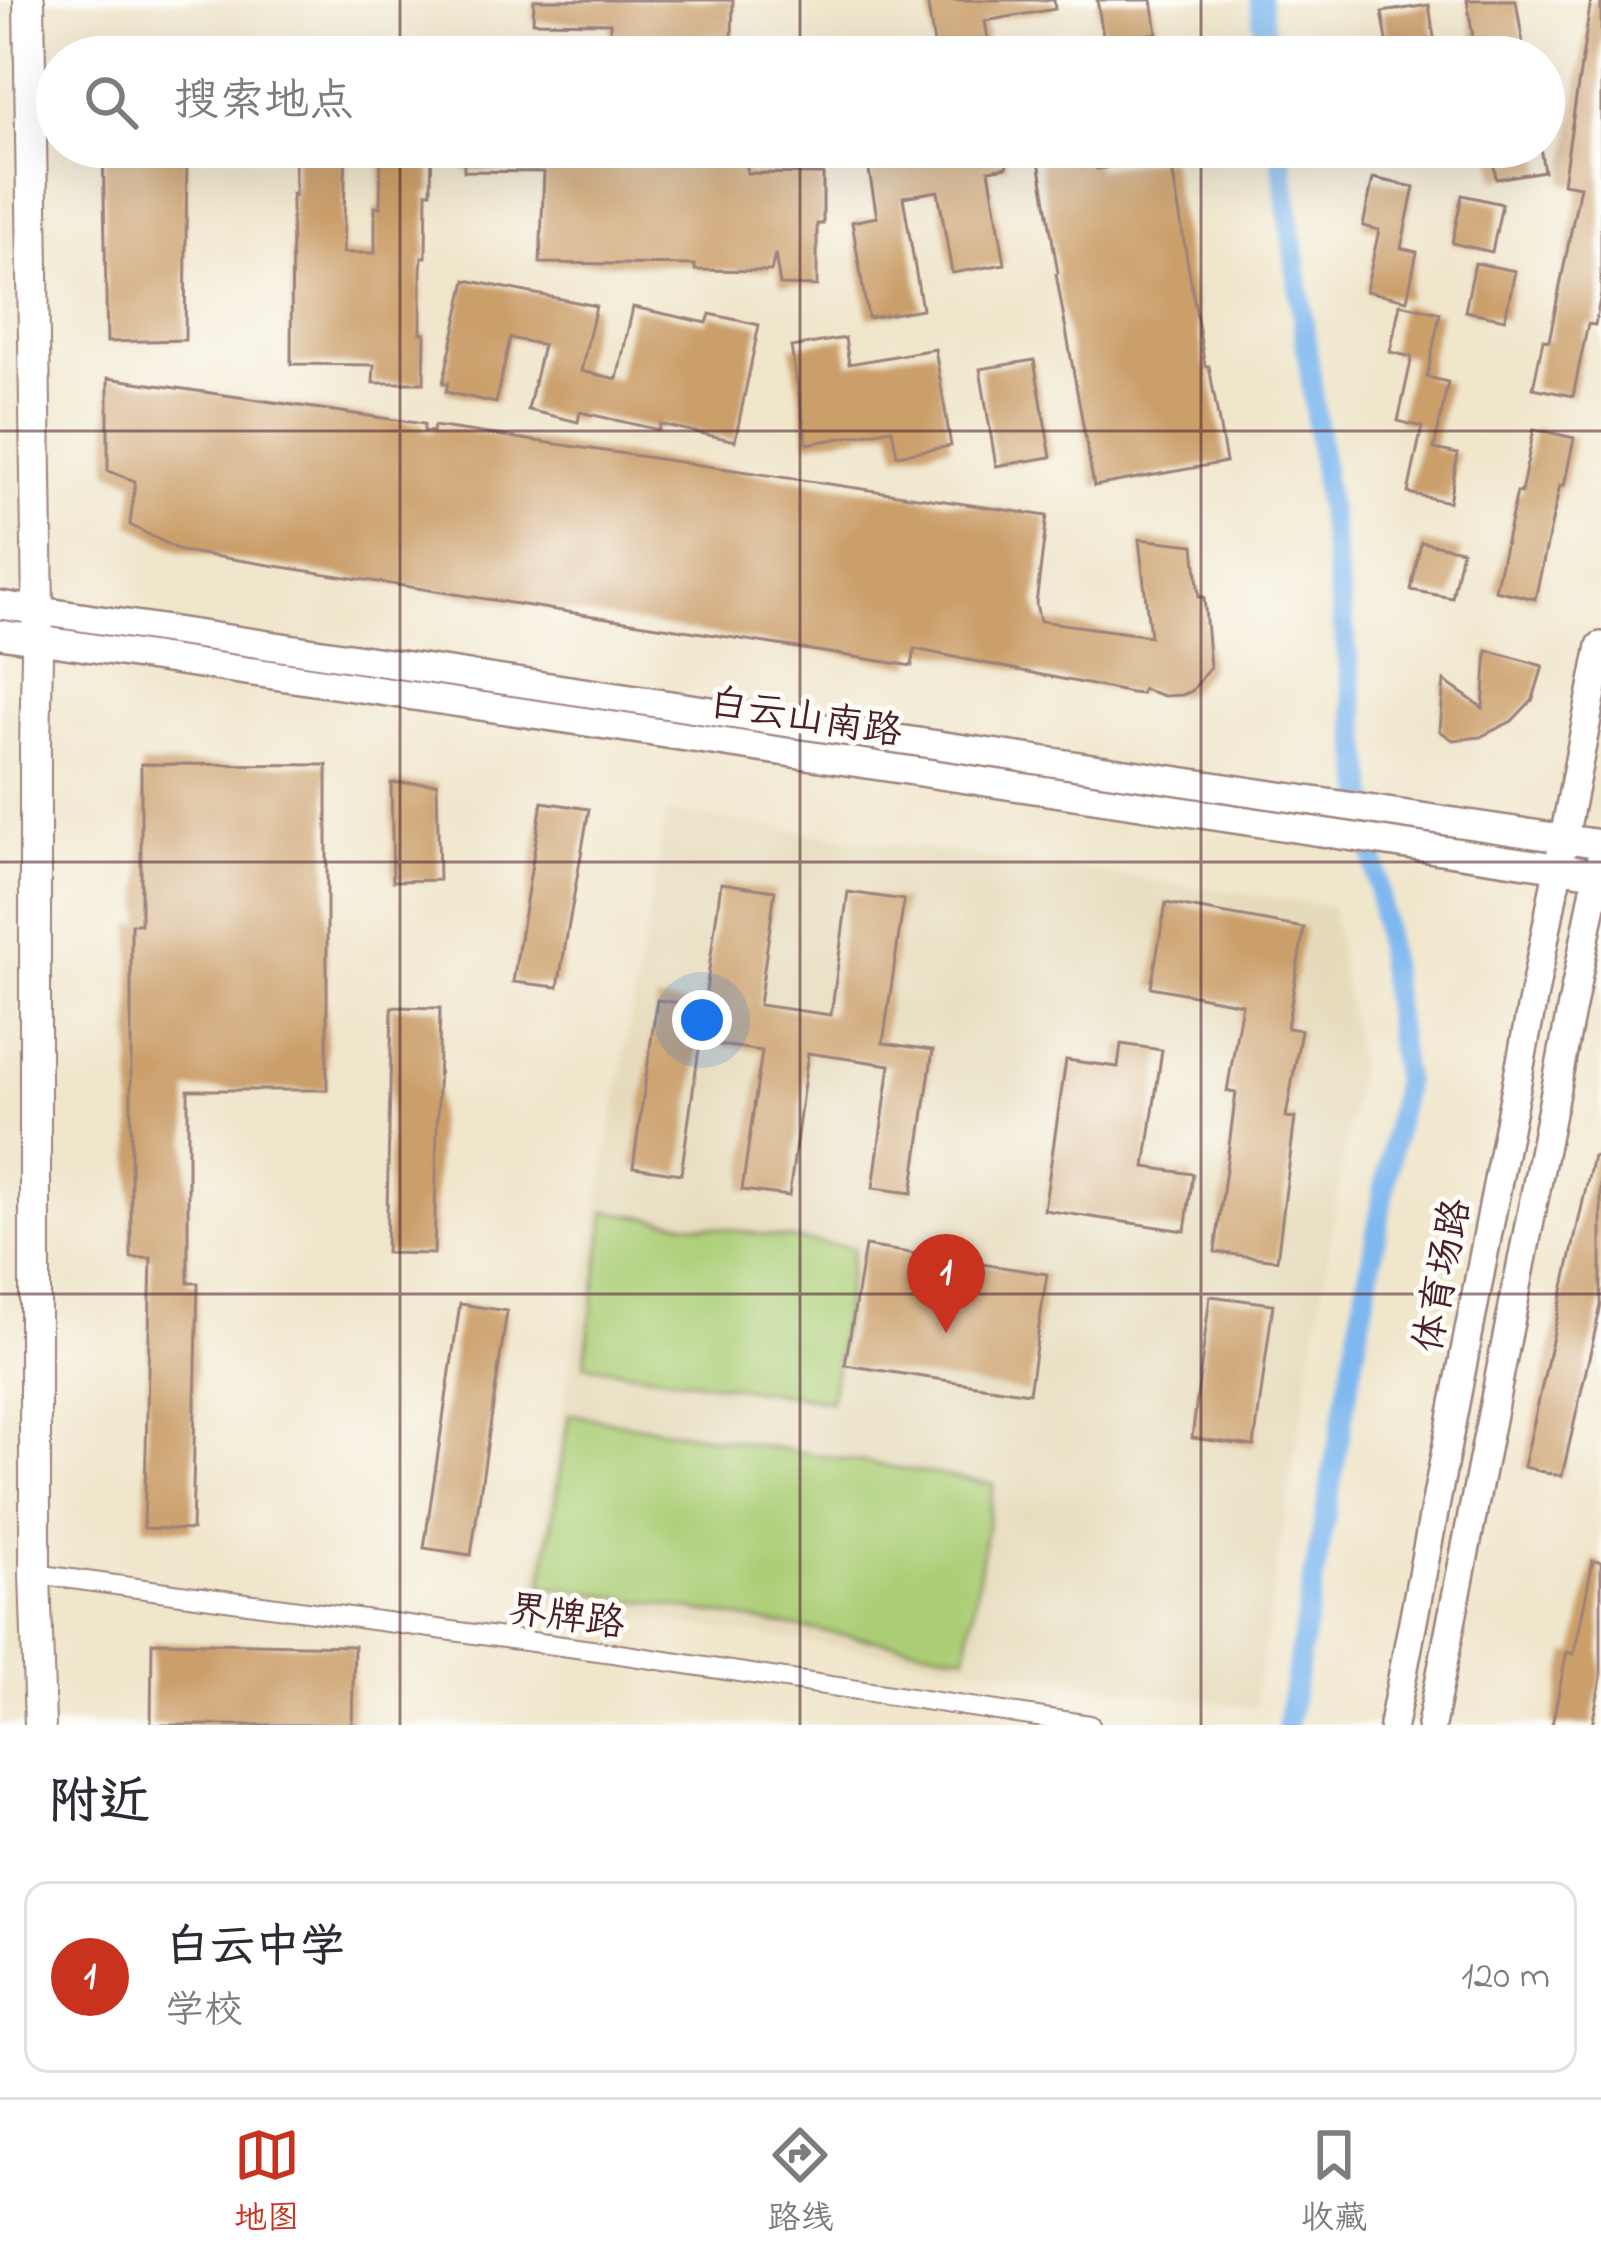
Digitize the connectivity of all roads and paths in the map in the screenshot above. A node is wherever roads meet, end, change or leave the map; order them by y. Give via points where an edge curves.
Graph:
1 (29, 0) edge
2 (0, 605) edge
3 (37, 625) junction
4 (0, 634) edge
5 (1601, 646) edge
6 (1564, 839) junction
7 (1601, 844) edge
8 (1559, 867) junction
9 (1600, 868) edge
10 (35, 1574) junction
11 (40, 1725) edge
12 (1090, 1725) edge
13 (1393, 1725) edge
14 (1431, 1725) edge

1 - 3 main road
2 - 3 main road, 白云山南路
3 - 4 main road, 白云山南路
3 - 6 main road, 白云山南路
3 - 8 main road, 白云山南路
3 - 10 main road
5 - 6 main road, 体育场路
6 - 7 main road, 白云山南路
6 - 8 main road, 体育场路
8 - 9 main road, 白云山南路
8 - 13 main road, 体育场路
9 - 14 main road, 体育场路
10 - 11 main road
10 - 12 street, 界牌路

